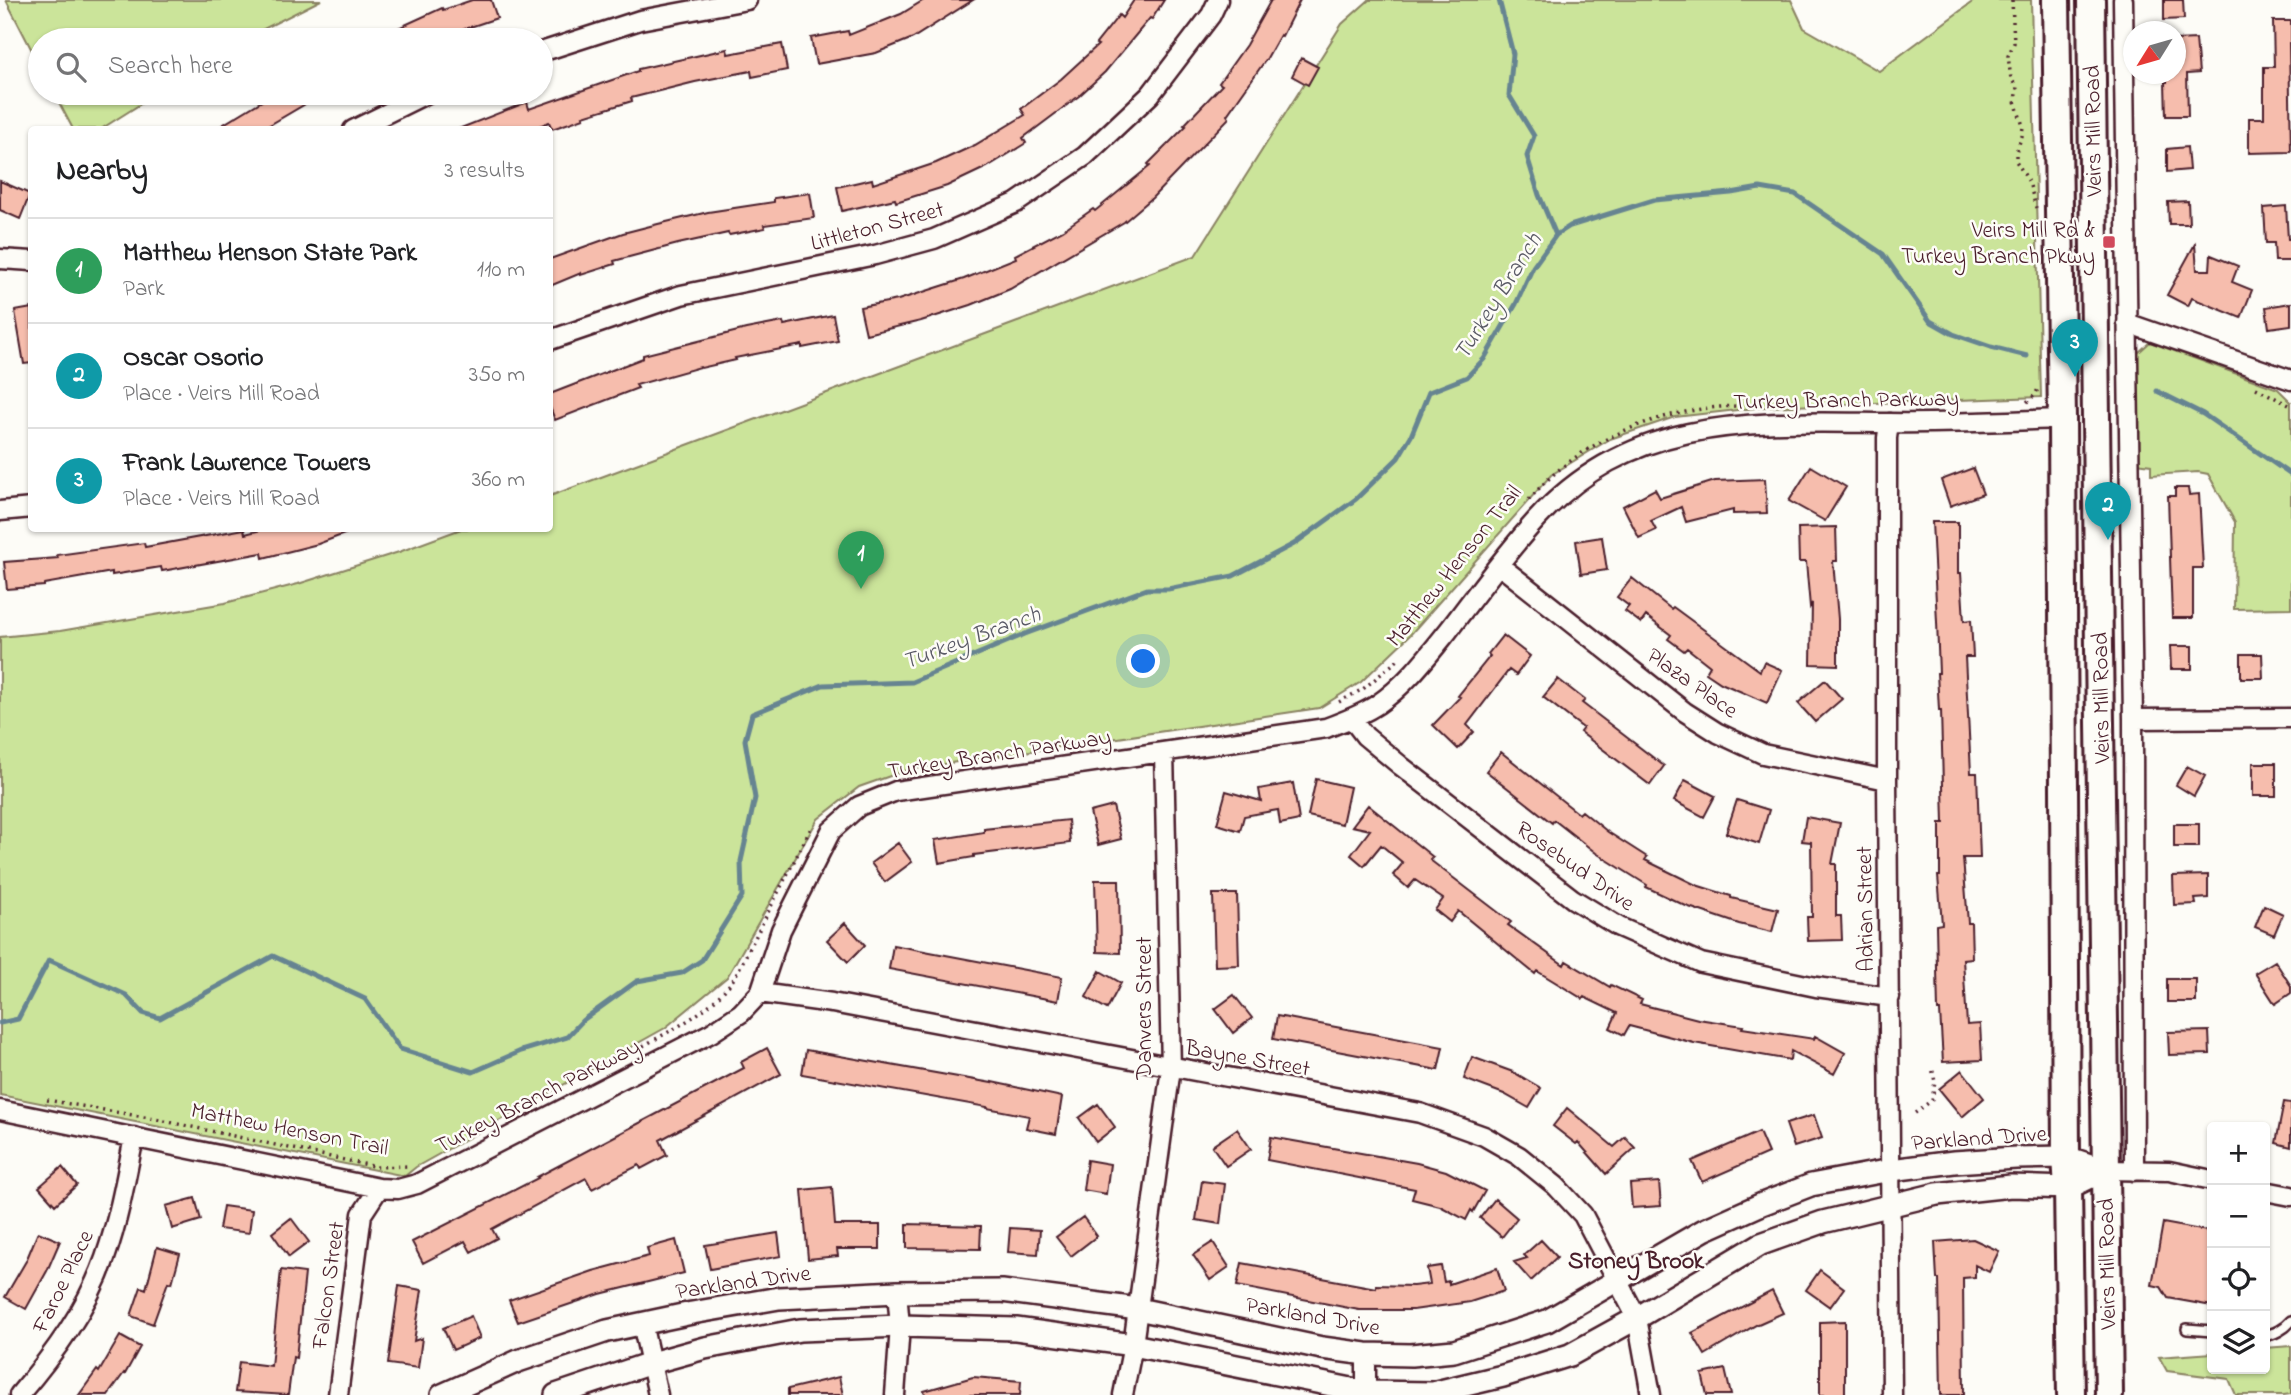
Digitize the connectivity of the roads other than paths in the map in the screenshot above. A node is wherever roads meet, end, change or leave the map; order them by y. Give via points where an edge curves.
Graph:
1 (747, 0) edge
2 (1218, 0) edge
3 (2056, 0) edge
4 (2091, 0) edge
5 (2123, 0) edge
6 (553, 48) edge
7 (404, 105) edge
8 (361, 126) edge
9 (0, 259) edge
10 (28, 261) edge
11 (2127, 323) junction
12 (553, 339) edge
13 (2291, 380) edge
14 (2062, 419) junction
15 (1889, 423) junction
16 (28, 508) edge
17 (0, 511) edge
18 (1499, 565) junction
19 (2291, 718) edge
20 (1352, 719) junction
21 (2133, 719) junction
22 (1164, 752) junction
23 (1887, 780) junction
24 (760, 993) junction
25 (1890, 997) junction
26 (1171, 1068) junction
27 (0, 1110) edge
28 (134, 1137) junction
29 (2066, 1157) junction
30 (1891, 1170) junction
31 (2105, 1170) junction
32 (2134, 1171) junction
33 (2207, 1179) edge
34 (379, 1188) junction
35 (2068, 1188) junction
36 (2270, 1192) edge
37 (2291, 1196) edge
38 (1891, 1207) junction
39 (1617, 1280) junction
40 (897, 1292) junction
41 (1138, 1309) junction
42 (1637, 1318) junction
43 (2291, 1321) edge
44 (642, 1324) junction
45 (900, 1326) junction
46 (2187, 1329) dead end
47 (2207, 1331) edge
48 (2270, 1334) edge
49 (1133, 1345) junction
50 (1366, 1354) junction
51 (650, 1363) junction
52 (1366, 1393) edge
53 (19, 1395) edge
54 (338, 1395) edge
55 (442, 1395) edge
56 (556, 1395) edge
57 (658, 1395) edge
58 (895, 1395) edge
59 (1123, 1395) edge
60 (1651, 1395) edge
61 (1892, 1395) edge
62 (2071, 1395) edge
63 (2109, 1395) edge

1 - 6 street via 640,20
2 - 12 street, Littleton Street via 1150,95 1084,156 1016,203 934,239 681,295
3 - 14 main road, Veirs Mill Road
4 - 31 main road, Veirs Mill Road
5 - 11 street
7 - 8 street
9 - 10 street
11 - 13 street
11 - 21 street
14 - 15 street, Turkey Branch Parkway
14 - 29 main road, Veirs Mill Road
15 - 18 street, Turkey Branch Parkway via 1807,421 1716,427 1650,442 1596,467 1569,487
15 - 23 street, Adrian Street
16 - 17 street
18 - 20 street, Turkey Branch Parkway via 1421,665 1380,702
18 - 23 street, Plaza Place via 1718,733 1763,754
19 - 21 street
20 - 22 street, Turkey Branch Parkway via 1325,728
20 - 25 street, Rosebud Drive via 1401,766 1573,899 1619,927 1701,963
21 - 32 street
22 - 24 street, Turkey Branch Parkway via 896,791 859,806 831,831 818,855 781,930
22 - 26 street, Danvers Street
23 - 25 street, Adrian Street
24 - 26 street, Bayne Street
24 - 34 street, Turkey Branch Parkway via 711,1033 417,1184
25 - 30 street, Adrian Street
26 - 39 street, Bayne Street via 1420,1113 1484,1136 1519,1156 1583,1215
26 - 41 street, Danvers Street
27 - 28 street, Turkey Branch Parkway
28 - 34 street, Turkey Branch Parkway
28 - 53 street, Faroe Place via 104,1261 58,1347
29 - 30 street, Parkland Drive
29 - 31 street, Parkland Drive
29 - 35 main road, Veirs Mill Road
30 - 38 street, Adrian Street
30 - 39 street, Parkland Drive via 1811,1185 1762,1204 1704,1230
31 - 32 street
31 - 35 street
31 - 63 main road, Veirs Mill Road
32 - 33 street via 2169,1171
34 - 54 street, Falcon Street via 362,1214
35 - 38 street via 2011,1186 1937,1194
35 - 62 main road, Veirs Mill Road
36 - 37 street
38 - 42 street via 1823,1222 1760,1244
38 - 61 street, Adrian Street
39 - 42 street, Bayne Street
39 - 50 street, Parkland Drive via 1547,1321 1488,1342 1454,1351
40 - 41 street, Parkland Drive via 1002,1291
40 - 44 street, Parkland Drive via 779,1298
40 - 45 street
41 - 49 street, Danvers Street
41 - 50 street, Parkland Drive
42 - 52 street via 1570,1355 1503,1376 1432,1393
42 - 60 street, Bayne Street
43 - 48 lane
44 - 51 street
44 - 55 street, Parkland Drive via 517,1362
45 - 49 street via 1016,1329
45 - 51 street via 800,1330
45 - 58 street
46 - 47 lane
49 - 52 street
49 - 59 street, Danvers Street
50 - 52 street
51 - 56 street
51 - 57 street

